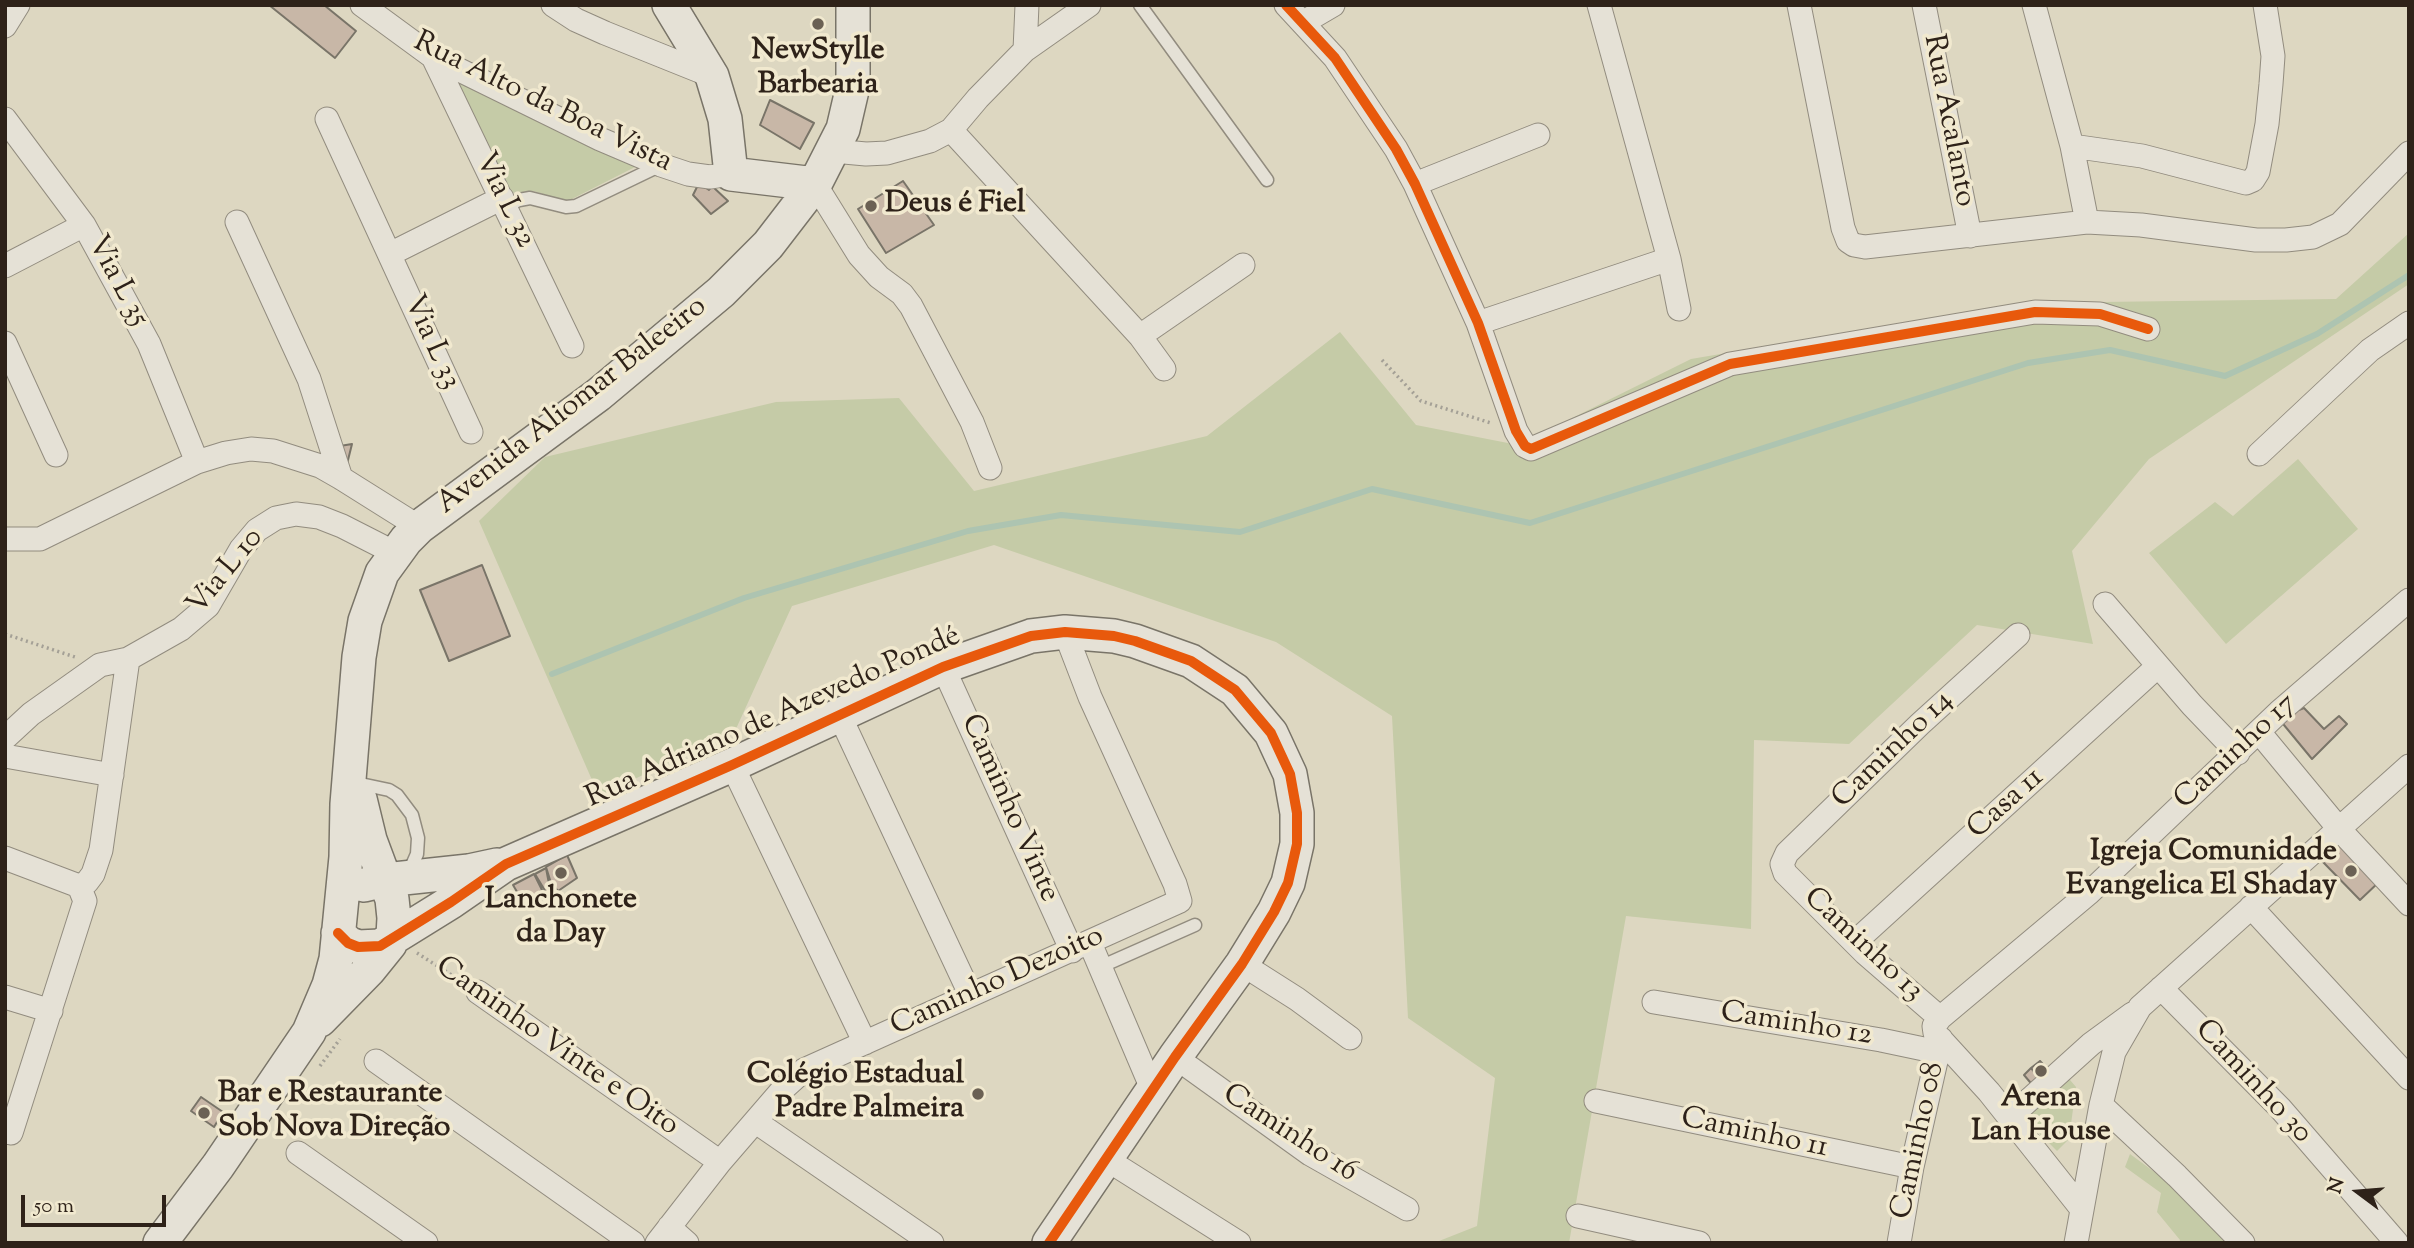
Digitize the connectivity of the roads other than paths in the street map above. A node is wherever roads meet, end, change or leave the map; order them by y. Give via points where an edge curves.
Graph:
1 (18, 5) edge
2 (362, 5) edge
3 (553, 5) edge
4 (669, 5) edge
5 (853, 5) edge
6 (1027, 5) edge
7 (1089, 5) edge
8 (1140, 5) edge
9 (1286, 5) edge
10 (1333, 5) edge
11 (1599, 5) edge
12 (1799, 5) edge
13 (1924, 5) edge
14 (2034, 5) edge
15 (2265, 5) edge
16 (1304, 22) junction
17 (5, 26) edge
18 (1025, 50) junction
19 (432, 57) junction
20 (712, 76) junction
21 (5, 119) edge
22 (327, 119) dead end
23 (951, 130) junction
24 (1538, 135) dead end
25 (2072, 146) junction
26 (833, 150) junction
27 (2409, 153) edge
28 (662, 165) junction
29 (731, 174) junction
30 (1267, 180) dead end
31 (815, 184) junction
32 (1415, 184) junction
33 (504, 202) junction
34 (237, 222) dead end
35 (2087, 222) junction
36 (85, 225) junction
37 (1970, 236) junction
38 (390, 254) junction
39 (1669, 259) junction
40 (1243, 265) dead end
41 (5, 267) edge
42 (1679, 309) dead end
43 (1478, 323) junction
44 (2409, 323) edge
45 (2148, 329) dead end
46 (1140, 336) junction
47 (5, 343) edge
48 (572, 345) dead end
49 (1164, 369) dead end
50 (471, 432) dead end
51 (2259, 454) dead end
52 (56, 455) dead end
53 (197, 462) junction
54 (990, 468) dead end
55 (341, 478) junction
56 (419, 527) junction
57 (5, 539) edge
58 (395, 554) junction
59 (2409, 600) edge
60 (2105, 604) dead end
61 (1065, 632) junction
62 (2018, 635) dead end
63 (128, 659) junction
64 (2158, 666) junction
65 (943, 667) junction
66 (839, 714) junction
67 (2259, 732) junction
68 (5, 738) edge
69 (352, 748) junction
70 (2238, 753) junction
71 (5, 756) edge
72 (732, 765) junction
73 (2409, 766) edge
74 (111, 775) junction
75 (356, 783) junction
76 (2340, 830) junction
77 (5, 858) edge
78 (506, 864) junction
79 (1785, 873) joint
80 (406, 875) junction
81 (82, 894) junction
82 (342, 900) junction
83 (2409, 904) edge
84 (2250, 907) junction
85 (1195, 925) dead end
86 (338, 933) junction
87 (393, 936) junction
88 (1855, 943) junction
89 (1081, 947) junction
90 (1242, 964) junction
91 (1100, 967) junction
92 (2161, 988) junction
93 (478, 992) road end
94 (970, 994) junction
95 (5, 997) edge
96 (1654, 1002) dead end
97 (2140, 1007) junction
98 (51, 1011) junction
99 (309, 1032) junction
100 (1939, 1036) junction
101 (1350, 1038) dead end
102 (865, 1043) junction
103 (1175, 1057) junction
104 (376, 1061) dead end
105 (2409, 1078) edge
106 (1153, 1091) junction
107 (1596, 1101) dead end
108 (2101, 1105) junction
109 (2010, 1118) junction
110 (756, 1122) junction
111 (8, 1133) edge
112 (298, 1153) dead end
113 (1106, 1159) junction
114 (720, 1162) junction
115 (1912, 1167) junction
116 (2081, 1208) junction
117 (1407, 1209) dead end
118 (1578, 1216) dead end
119 (663, 1235) edge
120 (160, 1243) edge
121 (426, 1243) edge
122 (633, 1243) edge
123 (687, 1243) edge
124 (932, 1243) edge
125 (1049, 1243) edge
126 (1239, 1243) edge
127 (1699, 1243) edge
128 (1899, 1243) edge
129 (2077, 1243) edge
130 (2243, 1243) edge
131 (2397, 1243) edge

1 - 17 street
2 - 19 street, Rua Alto da Boa Vista
3 - 20 street via 605,33
4 - 20 street
5 - 26 street, Avenida Aliomar Baleeiro via 853,86
6 - 18 street
7 - 18 street
8 - 30 lane
9 - 16 street
10 - 16 street
11 - 39 street
12 - 37 street via 1848,241 1865,247
13 - 37 street, Rua Acalanto
14 - 25 street
15 - 25 street via 2273,56 2271,84 2258,172 2250,182 2142,156
16 - 32 street via 1335,58
18 - 23 street
19 - 28 street, Rua Alto da Boa Vista
19 - 33 street, Via L 32
20 - 29 street via 725,119
21 - 36 street, Via L 35
22 - 38 street, Via L 33
23 - 26 street via 887,153
23 - 46 street
24 - 32 street
25 - 35 street
26 - 31 street, Avenida Aliomar Baleeiro
27 - 35 street via 2340,223 2313,237 2256,240
28 - 29 street, Rua Alto da Boa Vista via 710,177
28 - 33 lane via 576,206 530,198
29 - 31 street, Rua Alto da Boa Vista
31 - 54 street via 859,255 911,306 972,422
31 - 56 street, Avenida Aliomar Baleeiro via 768,245 721,292 598,395
32 - 43 street
33 - 38 street
33 - 48 street, Via L 32
34 - 55 street via 309,379
35 - 37 street
36 - 41 street
36 - 53 street, Via L 35 via 149,344
38 - 50 street, Via L 33
39 - 42 street
39 - 43 street
40 - 46 street
43 - 45 street via 1516,431 1531,449 1730,364 2035,312 2100,314
44 - 51 street via 2370,350
46 - 49 street
47 - 52 street
53 - 55 street via 251,449 294,457
53 - 57 street via 40,539
55 - 56 street
56 - 58 street, Avenida Aliomar Baleeiro
58 - 63 street, Via L 10 via 319,517 296,514 276,518 257,530 242,549 208,606 181,629
58 - 69 street, Avenida Aliomar Baleeiro via 366,621
59 - 67 street, Caminho 17
60 - 64 street
61 - 65 street, Rua Adriano de Azevedo Pondé via 1031,636
61 - 89 street, Caminho Dezoito via 1181,897 1178,903
61 - 90 street, Rua Adriano de Azevedo Pondé via 1125,638 1191,661 1235,690 1271,733 1290,774 1297,844 1288,883
62 - 79 street, Caminho 14 via 1787,853 1782,864
63 - 68 street, Via L 10 via 100,665
63 - 74 street
64 - 70 street
64 - 88 street, Casa 11
65 - 66 street, Rua Adriano de Azevedo Pondé
65 - 89 street, Caminho Vinte
66 - 72 street, Rua Adriano de Azevedo Pondé
66 - 94 street
67 - 70 street, Caminho 17
67 - 76 street
69 - 75 street, Avenida Aliomar Baleeiro
69 - 82 street, Avenida Aliomar Baleeiro
70 - 100 street, Caminho 17
71 - 74 street
72 - 78 street, Rua Adriano de Azevedo Pondé
72 - 102 street
73 - 76 street
74 - 81 street via 97,863
75 - 80 street, Avenida Aliomar Baleeiro via 370,840
75 - 80 lane via 389,790 412,815 417,853
76 - 83 street
76 - 84 street
77 - 81 street
78 - 80 street, Rua Adriano de Azevedo Pondé
78 - 87 street, Rua Adriano de Azevedo Pondé
79 - 88 street, Caminho 13
80 - 82 street, Rua Adriano de Azevedo Pondé via 359,886
80 - 87 street, Avenida Aliomar Baleeiro via 392,899
81 - 98 street
82 - 86 street, Avenida Aliomar Baleeiro
84 - 92 street
84 - 105 street
85 - 91 lane
86 - 87 street, Rua Adriano de Azevedo Pondé via 348,943 370,948
86 - 99 street, Avenida Aliomar Baleeiro via 329,985
87 - 99 street, Avenida Aliomar Baleeiro via 369,970
88 - 100 street, Caminho 13
89 - 91 street, Caminho Vinte
89 - 94 street, Caminho Dezoito
90 - 101 street
90 - 103 street, Rua Adriano de Azevedo Pondé
91 - 106 street, Caminho Vinte
92 - 97 street
92 - 131 street, Caminho 30 via 2280,1108
93 - 114 street, Caminho Vinte e Oito
94 - 102 street, Caminho Dezoito
95 - 98 street
96 - 100 street, Caminho 12 via 1881,1040
97 - 108 street via 2114,1052
97 - 109 street via 2091,1044
98 - 111 street
99 - 120 street, Avenida Aliomar Baleeiro
100 - 109 street, Caminho 13
100 - 115 street, Caminho 08
102 - 110 street, Caminho Dezoito via 804,1070
103 - 106 street, Rua Adriano de Azevedo Pondé
103 - 117 street, Caminho 16 via 1310,1154
104 - 122 street
106 - 113 street, Rua Adriano de Azevedo Pondé
107 - 115 street, Caminho 11
108 - 116 street
108 - 130 street
109 - 116 street, Caminho 13
110 - 114 street, Caminho Dezoito
110 - 124 street
112 - 121 street
113 - 125 street, Rua Adriano de Azevedo Pondé
113 - 126 street
114 - 119 street, Caminho Dezoito
115 - 128 street, Caminho 08
116 - 129 street
118 - 127 street
119 - 123 street

